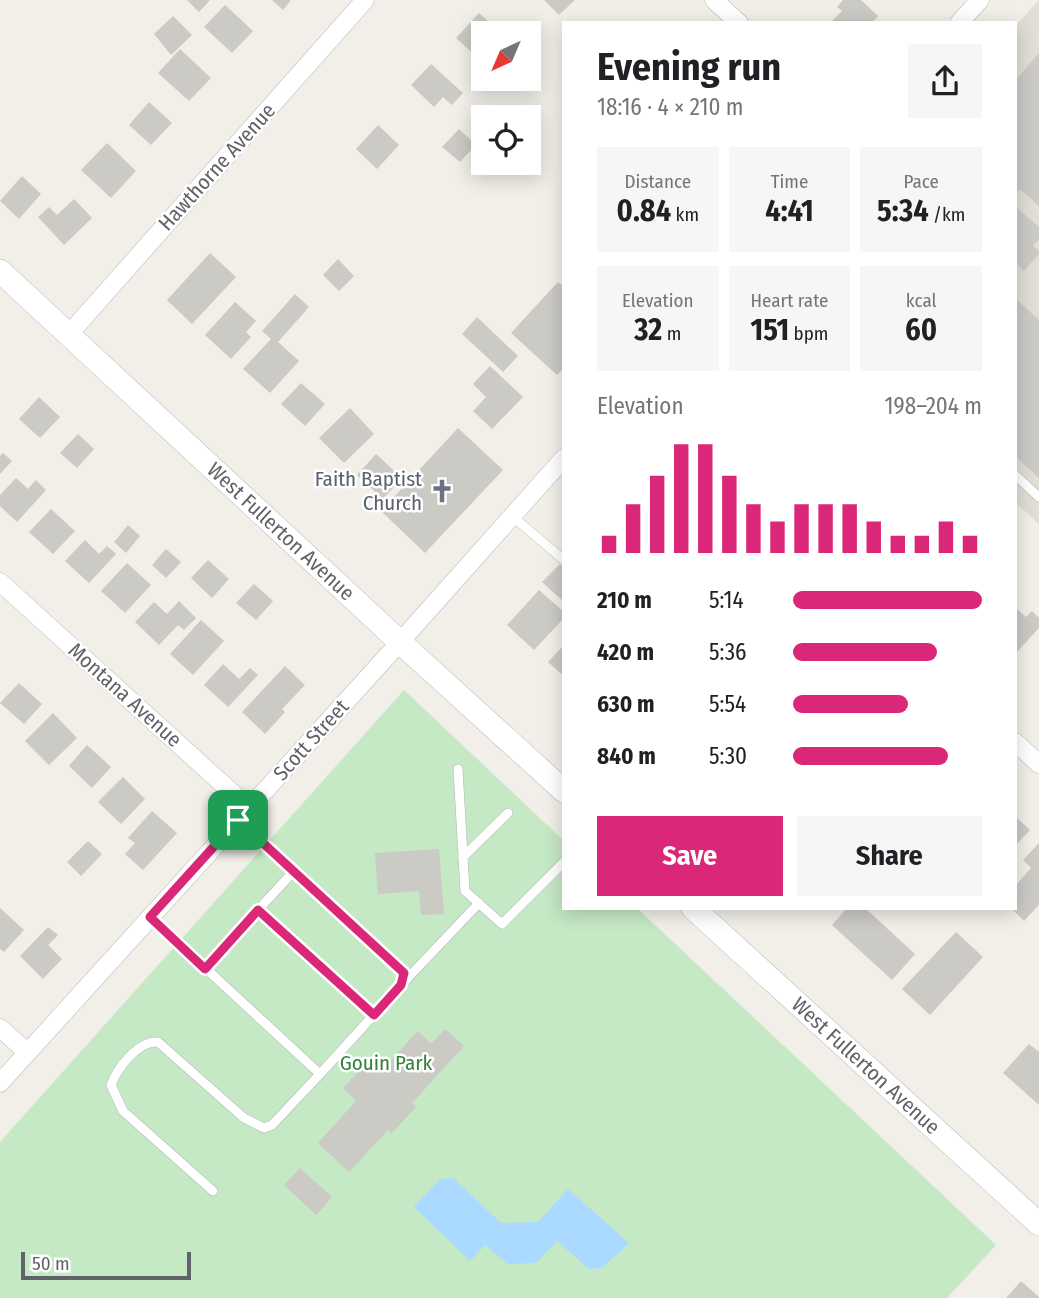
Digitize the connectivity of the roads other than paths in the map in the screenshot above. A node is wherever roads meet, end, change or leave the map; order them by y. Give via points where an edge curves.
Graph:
1 (365, 0) edge
2 (714, 0) edge
3 (980, 0) edge
4 (737, 21) edge
5 (961, 21) edge
6 (0, 271) edge
7 (69, 334) junction
8 (562, 460) edge
9 (1017, 477) edge
10 (1039, 497) edge
11 (512, 516) junction
12 (562, 558) edge
13 (0, 582) edge
14 (400, 642) junction
15 (1017, 744) edge
16 (1039, 764) edge
17 (458, 769) dead end
18 (562, 789) edge
19 (508, 813) dead end
20 (244, 814) junction
21 (463, 857) junction
22 (562, 864) edge
23 (294, 870) junction
24 (479, 904) junction
25 (258, 910) junction
26 (695, 910) edge
27 (150, 917) junction
28 (205, 969) junction
29 (401, 985) junction
30 (374, 1015) junction
31 (0, 1028) edge
32 (27, 1052) junction
33 (320, 1074) junction
34 (0, 1083) edge
35 (213, 1191) dead end
36 (1039, 1224) edge

1 - 7 street, Hawthorne Avenue
2 - 4 street
3 - 5 street
6 - 7 street, West Fullerton Avenue
7 - 14 street, West Fullerton Avenue
8 - 11 street, Scott Street
9 - 10 lane
11 - 12 lane
11 - 14 street, Scott Street
13 - 20 street, Montana Avenue
14 - 18 street, West Fullerton Avenue
14 - 20 street, Scott Street
15 - 16 street
17 - 21 lane
19 - 21 lane
20 - 23 lane
20 - 27 street, Scott Street
21 - 24 lane via 465,891
22 - 24 lane via 502,925
23 - 25 lane
23 - 29 lane via 404,973
24 - 29 lane
25 - 28 lane
25 - 30 lane
26 - 36 street, West Fullerton Avenue
27 - 28 lane
27 - 32 street, Scott Street
28 - 33 lane
29 - 30 lane
30 - 33 lane
31 - 32 street
32 - 34 street, Scott Street
33 - 35 lane via 264,1128 244,1118 158,1042 144,1045 115,1074 111,1085 123,1111

